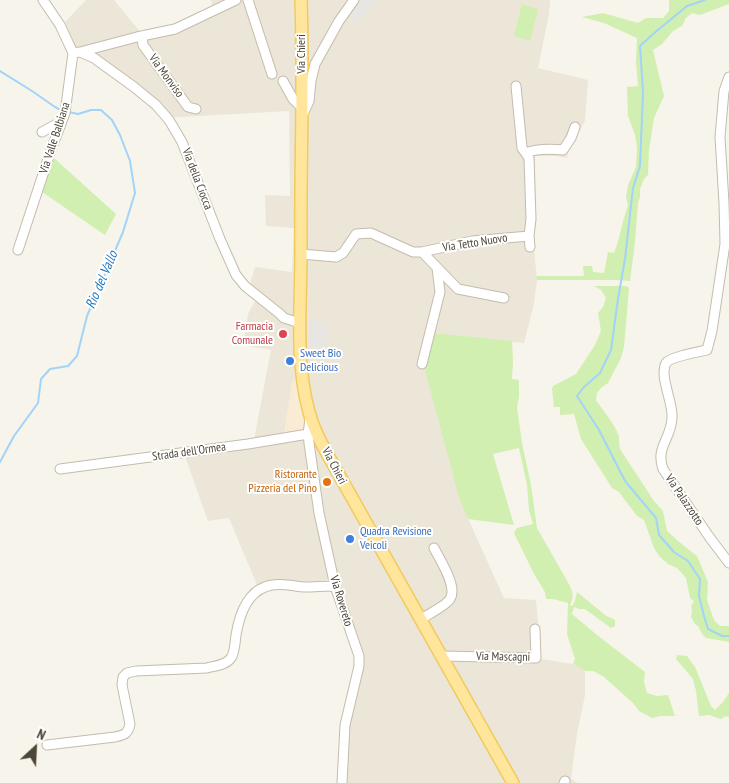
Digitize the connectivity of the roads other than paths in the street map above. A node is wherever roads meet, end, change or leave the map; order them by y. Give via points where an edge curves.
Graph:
1 (43, 0) edge
2 (236, 0) edge
3 (248, 0) edge
4 (302, 0) edge
5 (354, 0) edge
6 (142, 36) junction
7 (77, 53) junction
8 (272, 74) dead end
9 (729, 77) edge
10 (283, 81) dead end
11 (516, 86) dead end
12 (196, 109) dead end
13 (302, 111) junction
14 (62, 121) junction
15 (575, 127) dead end
16 (42, 132) dead end
17 (526, 153) junction
18 (529, 236) junction
19 (530, 247) dead end
20 (18, 250) dead end
21 (422, 252) junction
22 (301, 254) junction
23 (437, 267) junction
24 (504, 298) dead end
25 (300, 324) junction
26 (422, 364) dead end
27 (313, 433) junction
28 (60, 469) dead end
29 (434, 548) dead end
30 (729, 563) edge
31 (335, 586) junction
32 (421, 619) junction
33 (535, 629) dead end
34 (442, 656) junction
35 (46, 745) dead end
36 (342, 783) edge
37 (513, 783) edge

1 - 7 street
2 - 6 street, Via Monviso via 176,29
3 - 8 street
4 - 13 main road, Via Chieri
5 - 13 street via 315,64 309,101
6 - 7 street, Via Monviso
6 - 12 street, Via Monviso via 143,45 188,107
7 - 14 street, Via Valle Balbiana
7 - 25 street, Via della Ciocca via 94,58 134,87 169,120 182,142 236,275 284,318
9 - 30 street, Via Palazzotto via 724,91 720,137 726,244 712,331 707,350 665,364 664,376 673,415 660,460 663,469
10 - 13 street, Via Chieri
11 - 17 street via 522,148
13 - 22 main road, Via Chieri
14 - 16 street
14 - 20 street, Via Valle Balbiana
15 - 17 street via 563,150
17 - 18 street via 530,158
18 - 19 street
18 - 21 street, Via Tetto Nuovo via 472,241
21 - 22 street, Via Tetto Nuovo via 413,252 371,234 356,234 343,253 336,257
21 - 23 street, Via Tetto Nuovo
22 - 25 main road, Via Chieri
23 - 24 street, Via Tetto Nuovo via 458,289
23 - 26 street, Via Tetto Nuovo via 440,292
25 - 27 main road, Via Chieri via 301,366
27 - 28 street, Strada dell'Ormea
27 - 31 street, Via Rovereto via 319,513
27 - 32 main road, Via Chieri
29 - 32 street via 452,584 452,595 450,601
31 - 35 street via 265,587 249,599 243,610 232,657 226,662 206,668 127,673 122,685 130,724 124,735
31 - 36 street, Via Rovereto via 359,656 345,725
32 - 34 main road, Via Chieri
33 - 34 street, Via Mascagni via 536,658
34 - 37 main road, Via Chieri

